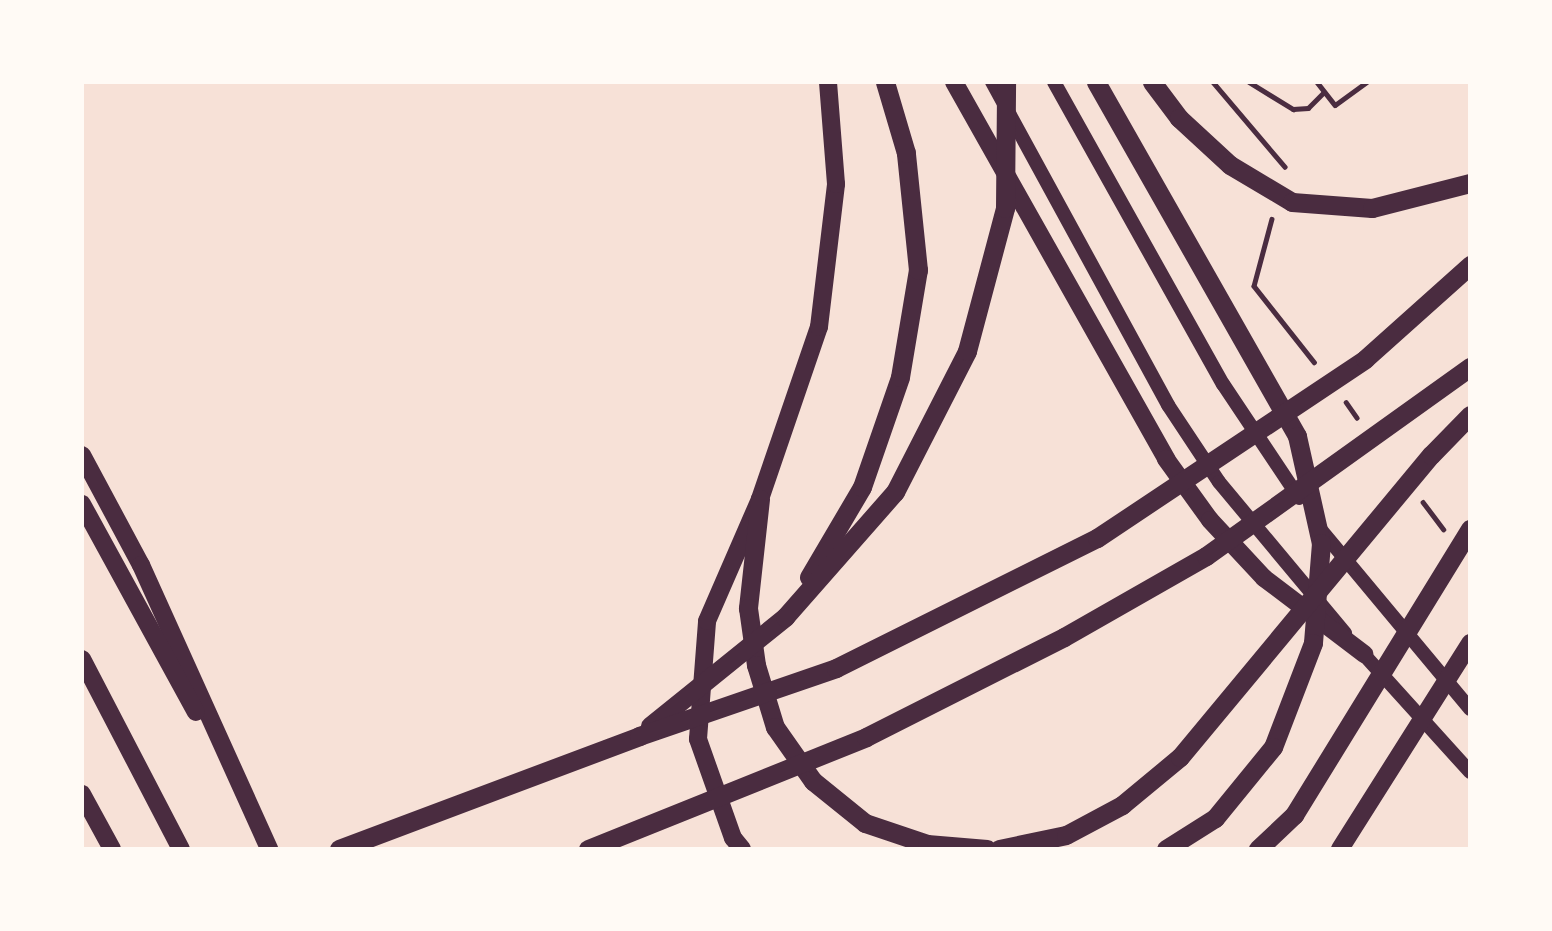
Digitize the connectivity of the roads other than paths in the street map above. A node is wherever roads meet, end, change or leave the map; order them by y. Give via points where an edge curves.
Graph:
1 (828, 82) edge
2 (886, 82) edge
3 (954, 82) edge
4 (992, 82) edge
5 (1006, 82) edge
6 (1054, 82) edge
7 (1096, 82) edge
8 (1152, 82) edge
9 (1470, 183) edge
10 (1470, 265) edge
11 (1470, 367) edge
12 (1470, 415) edge
13 (82, 455) edge
14 (760, 499) junction
15 (82, 504) edge
16 (1470, 529) edge
17 (785, 617) junction
18 (1470, 643) edge
19 (1364, 654) junction
20 (82, 659) edge
21 (1470, 709) edge
22 (639, 736) junction
23 (1470, 772) edge
24 (82, 794) edge
25 (267, 843) edge
26 (112, 849) edge
27 (181, 849) edge
28 (339, 849) edge
29 (588, 849) edge
30 (742, 849) edge
31 (987, 849) edge
32 (999, 849) edge
33 (1166, 849) edge
34 (1258, 849) edge
35 (1340, 849) edge

1 - 14 main road via 836,184 819,327
2 - 17 highway via 906,153 918,270 900,377 862,487
3 - 19 main road via 1166,459 1210,520 1264,578
4 - 19 main road via 1168,405 1219,482
5 - 17 highway via 1005,208 967,351 895,492
6 - 21 main road via 1223,384 1326,538
7 - 33 highway via 1297,436 1321,543 1313,643 1273,747 1215,818
8 - 9 highway via 1179,118 1230,165 1292,202 1372,208
10 - 22 highway via 1365,359 1097,538 836,667
11 - 29 highway via 1206,556 1064,637 866,737
12 - 32 highway via 1431,455 1181,757 1122,805 1066,835
13 - 25 main road via 141,565
14 - 30 main road via 707,621 698,739 733,838
14 - 31 highway via 748,608 756,666 775,727 813,781 865,823 928,844
15 - 25 main road
16 - 34 highway via 1294,815
17 - 22 highway
18 - 35 main road
19 - 23 main road
20 - 27 main road
22 - 28 highway
24 - 26 main road

